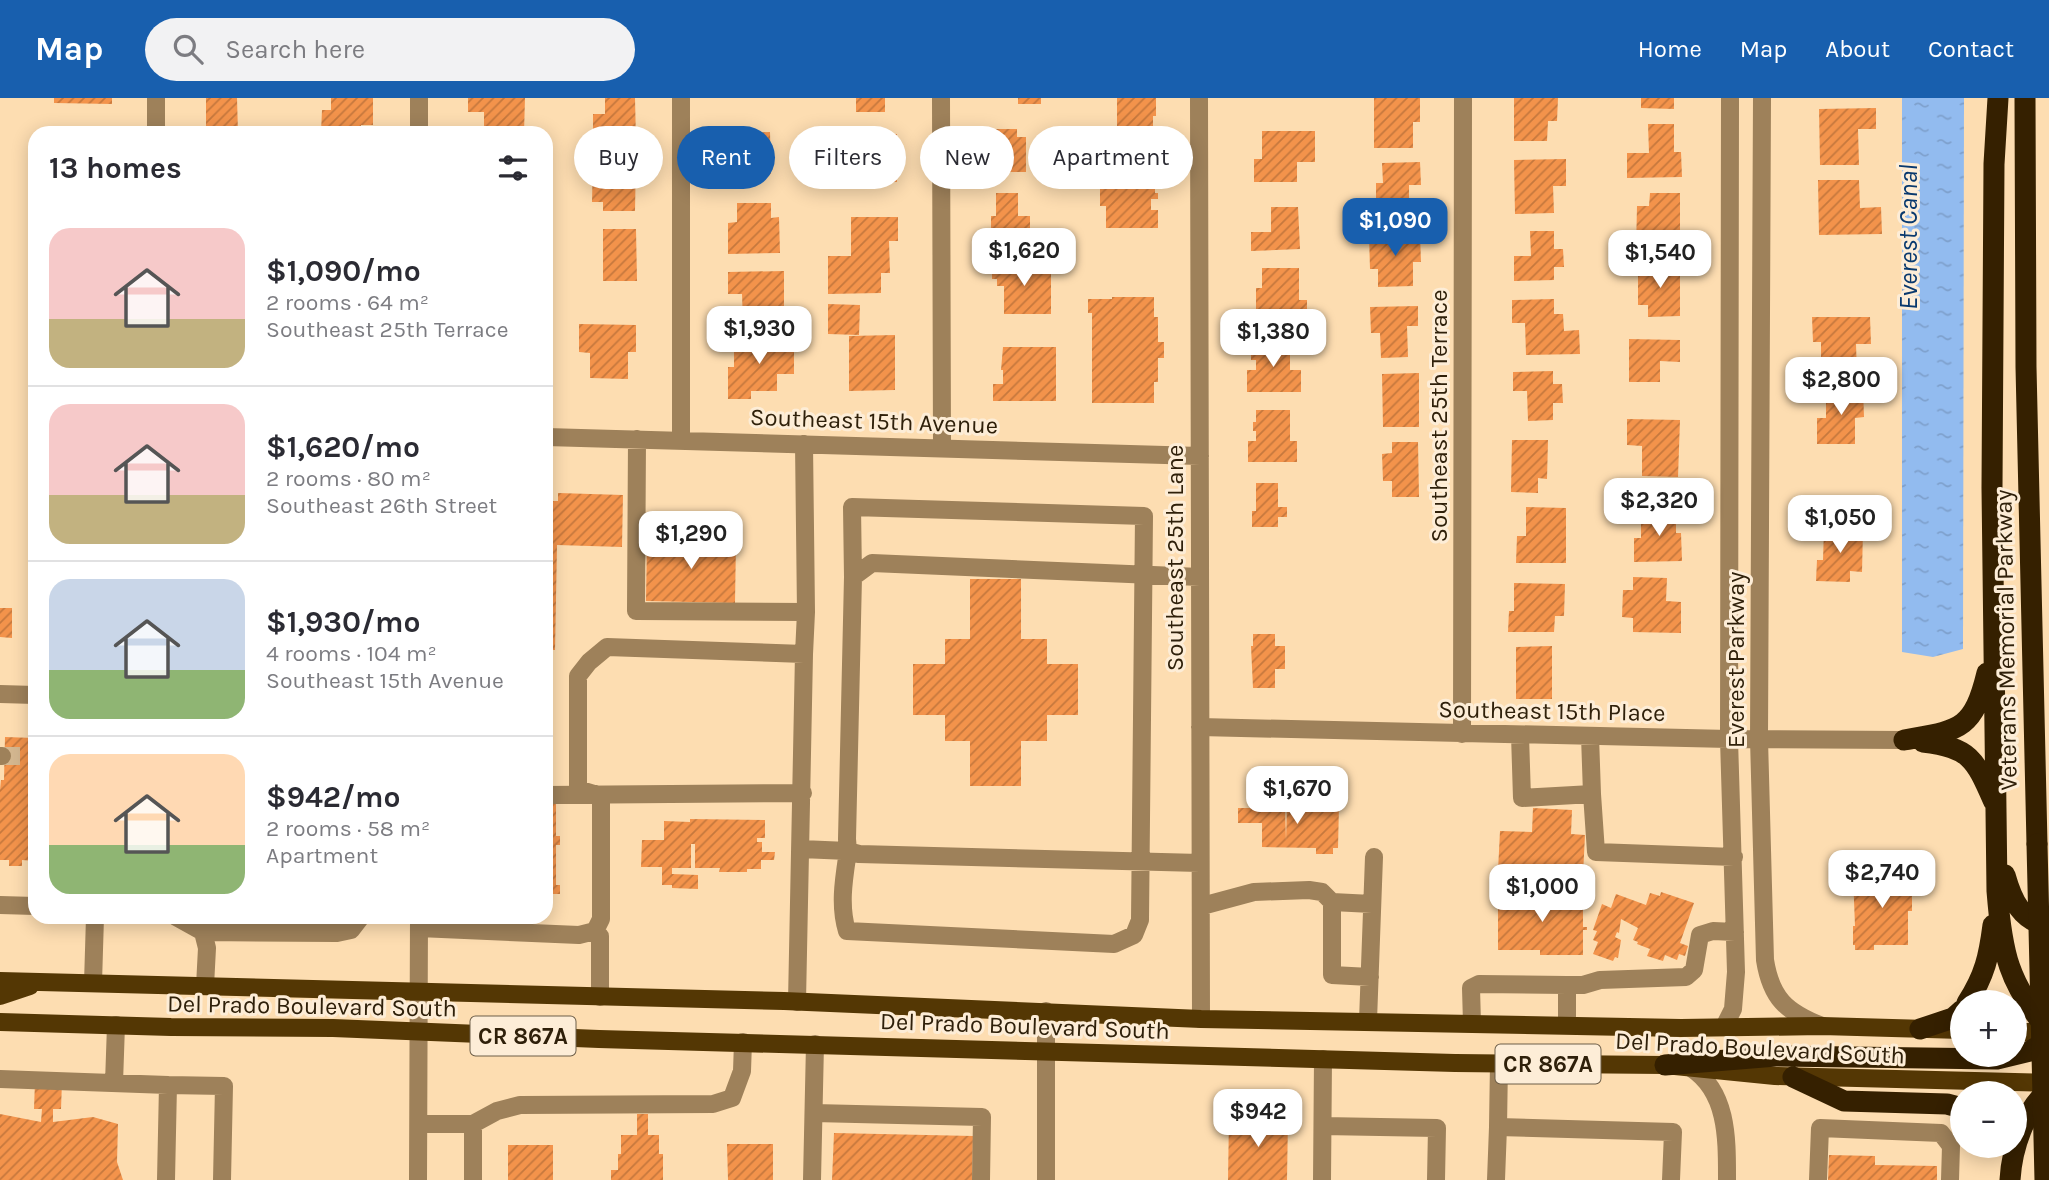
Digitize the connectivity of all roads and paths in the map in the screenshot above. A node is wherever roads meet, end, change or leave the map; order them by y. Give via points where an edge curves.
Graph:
1 (156, 98) edge
2 (419, 98) edge
3 (681, 98) edge
4 (941, 98) edge
5 (1199, 98) edge
6 (1463, 98) edge
7 (1730, 98) edge
8 (1762, 98) edge
9 (1998, 98) edge
10 (2025, 98) edge
11 (156, 126) edge
12 (419, 126) edge
13 (553, 437) edge
14 (638, 439) junction
15 (681, 441) junction
16 (804, 444) junction
17 (942, 447) junction
18 (1200, 456) junction
19 (1144, 575) junction
20 (853, 577) junction
21 (1200, 577) junction
22 (806, 612) junction
23 (1995, 643) junction
24 (804, 654) junction
25 (0, 694) edge
26 (28, 695) edge
27 (1200, 727) junction
28 (1462, 734) junction
29 (1520, 735) junction
30 (1590, 736) junction
31 (1729, 739) junction
32 (1759, 739) junction
33 (1904, 740) junction
34 (803, 793) junction
35 (1592, 794) junction
36 (553, 795) edge
37 (601, 796) junction
38 (1996, 807) junction
39 (801, 849) junction
40 (1997, 849) junction
41 (848, 851) junction
42 (1374, 857) dead end
43 (1734, 857) junction
44 (1140, 862) junction
45 (1200, 863) junction
46 (1997, 891) junction
47 (1332, 902) junction
48 (1372, 904) junction
49 (0, 905) edge
50 (28, 906) edge
51 (1202, 906) junction
52 (95, 924) edge
53 (189, 924) edge
54 (356, 924) edge
55 (419, 924) edge
56 (432, 924) edge
57 (2049, 926) edge
58 (595, 931) junction
59 (204, 932) junction
60 (1735, 932) junction
61 (1370, 977) junction
62 (0, 981) edge
63 (40, 982) junction
64 (93, 983) junction
65 (1567, 985) junction
66 (205, 986) junction
67 (1975, 990) edge
68 (419, 993) junction
69 (0, 996) edge
70 (600, 998) junction
71 (797, 1002) junction
72 (1046, 1011) junction
73 (1201, 1019) junction
74 (1950, 1019) edge
75 (1368, 1021) junction
76 (0, 1022) edge
77 (1472, 1023) junction
78 (116, 1025) junction
79 (1567, 1025) junction
80 (1822, 1026) junction
81 (1724, 1027) junction
82 (1920, 1029) junction
83 (1950, 1030) edge
84 (419, 1032) junction
85 (2027, 1032) edge
86 (2049, 1032) edge
87 (2049, 1040) edge
88 (743, 1042) junction
89 (816, 1044) junction
90 (2027, 1045) edge
91 (2027, 1050) edge
92 (1046, 1052) junction
93 (1950, 1058) edge
94 (1323, 1059) junction
95 (1499, 1063) junction
96 (1665, 1065) junction
97 (2049, 1067) edge
98 (1691, 1068) junction
99 (1793, 1077) junction
100 (0, 1079) edge
101 (114, 1083) junction
102 (2049, 1083) edge
103 (168, 1085) junction
104 (2049, 1089) edge
105 (1950, 1105) edge
106 (814, 1113) junction
107 (419, 1124) junction
108 (473, 1124) junction
109 (1323, 1126) junction
110 (1497, 1127) junction
111 (2004, 1158) edge
112 (166, 1180) edge
113 (222, 1180) edge
114 (418, 1180) edge
115 (474, 1180) edge
116 (812, 1180) edge
117 (981, 1180) edge
118 (1046, 1180) edge
119 (1322, 1180) edge
120 (1436, 1180) edge
121 (1496, 1180) edge
122 (1671, 1180) edge
123 (1727, 1180) edge
124 (1818, 1180) edge
125 (1950, 1180) edge
126 (2010, 1180) edge
127 (2045, 1180) edge

1 - 11 street
2 - 12 street
3 - 15 street
4 - 17 street
5 - 18 street, Southeast 25th Lane
6 - 28 street, Southeast 25th Terrace
7 - 31 street, Everest Parkway
8 - 32 street, Everest Parkway
9 - 23 highway via 1992,488
10 - 127 highway, Veterans Memorial Parkway, bridge via 2026,381
13 - 14 street, Southeast 15th Avenue
14 - 15 street, Southeast 15th Avenue
14 - 22 street via 636,611
15 - 16 street, Southeast 15th Avenue
16 - 17 street, Southeast 15th Avenue
16 - 22 street
17 - 18 street, Southeast 15th Avenue
18 - 21 street, Southeast 25th Lane
19 - 20 street via 872,564
19 - 20 street via 1144,516 852,507
19 - 21 street
19 - 44 street
20 - 41 street
21 - 27 street, Southeast 25th Lane
22 - 24 street
23 - 33 highway via 1982,695 1970,719 1939,734
23 - 38 highway
24 - 34 street
24 - 37 street via 607,648 578,676 578,789
25 - 26 street
27 - 28 street, Southeast 15th Place
27 - 45 street, Southeast 25th Lane
28 - 29 street, Southeast 15th Place
29 - 30 street, Southeast 15th Place
29 - 35 street via 1522,797
30 - 31 street, Southeast 15th Place
30 - 35 street
31 - 32 street, Southeast 15th Place
31 - 43 street, Everest Parkway
32 - 33 street, Southeast 15th Place
32 - 80 street, Everest Parkway via 1769,983 1784,1005
33 - 38 highway via 1941,744 1964,753 1978,769
34 - 37 street
34 - 39 street
35 - 43 street via 1596,852
36 - 37 street
37 - 58 street via 601,919
38 - 40 highway
39 - 41 street
39 - 71 street
40 - 46 highway
40 - 57 highway via 2011,898 2036,924
41 - 44 street via 859,855
41 - 44 street via 842,917 847,931 1114,944 1134,935 1140,920
42 - 48 street
43 - 60 street, Everest Parkway
44 - 45 street
45 - 51 street, Southeast 25th Lane
46 - 67 highway via 1987,964
46 - 86 highway via 2008,965 2020,994
47 - 48 street
47 - 51 street via 1322,892 1309,890 1254,892
47 - 61 street via 1332,975
48 - 61 street
49 - 50 street
51 - 73 street, Southeast 25th Lane
52 - 64 street
53 - 59 street
54 - 59 street via 337,933
55 - 68 street
56 - 58 street via 579,935
58 - 70 street via 600,936
59 - 66 street
60 - 65 street via 1713,930 1700,935 1694,970 1686,977
60 - 81 street, Everest Parkway via 1735,994
61 - 75 street
62 - 63 main road, Del Prado Boulevard South / CR 867A
63 - 64 main road, Del Prado Boulevard South / CR 867A
63 - 69 main road
64 - 66 main road, Del Prado Boulevard South / CR 867A
65 - 77 street via 1479,984 1471,988
65 - 79 street
66 - 68 main road, Del Prado Boulevard South / CR 867A
68 - 70 main road, Del Prado Boulevard South / CR 867A
68 - 84 street
70 - 71 main road, Del Prado Boulevard South / CR 867A
71 - 72 main road, Del Prado Boulevard South / CR 867A
72 - 73 main road, Del Prado Boulevard South / CR 867A
72 - 92 street
73 - 75 main road, Del Prado Boulevard South / CR 867A
74 - 82 highway
75 - 77 main road, Del Prado Boulevard South / CR 867A
76 - 78 main road, Del Prado Boulevard South / CR 867A
77 - 79 main road, Del Prado Boulevard South / CR 867A
78 - 84 main road, Del Prado Boulevard South / CR 867A
78 - 101 street
79 - 81 main road, Del Prado Boulevard South / CR 867A
80 - 81 main road, Del Prado Boulevard South / CR 867A
80 - 82 main road, Del Prado Boulevard South / CR 867A
82 - 83 main road, Del Prado Boulevard South / CR 867A
84 - 88 main road, Del Prado Boulevard South / CR 867A
84 - 107 street
85 - 86 main road
87 - 90 highway
88 - 89 main road, Del Prado Boulevard South / CR 867A
88 - 108 street via 742,1071 732,1098 713,1104 520,1105
89 - 92 main road, Del Prado Boulevard South / CR 867A
89 - 106 street
91 - 97 highway
92 - 94 main road, Del Prado Boulevard South / CR 867A
92 - 118 street
93 - 96 highway via 1776,1056
94 - 95 main road, Del Prado Boulevard South / CR 867A
94 - 109 street
95 - 96 main road, Del Prado Boulevard South / CR 867A
95 - 110 street
96 - 98 main road, Del Prado Boulevard South / CR 867A
98 - 99 main road, Del Prado Boulevard South / CR 867A
98 - 123 street via 1711,1085 1721,1110
99 - 102 main road, Del Prado Boulevard South / CR 867A
99 - 105 highway via 1844,1101
100 - 101 street
101 - 103 street
103 - 112 street
103 - 113 street via 224,1086
104 - 126 highway via 2020,1132
106 - 116 street
106 - 117 street via 982,1117
107 - 108 street
107 - 114 street
108 - 115 street
109 - 119 street
109 - 120 street via 1437,1128
110 - 121 street
110 - 122 street via 1673,1132
111 - 126 highway
124 - 125 street via 1820,1128 1941,1133 1951,1146

